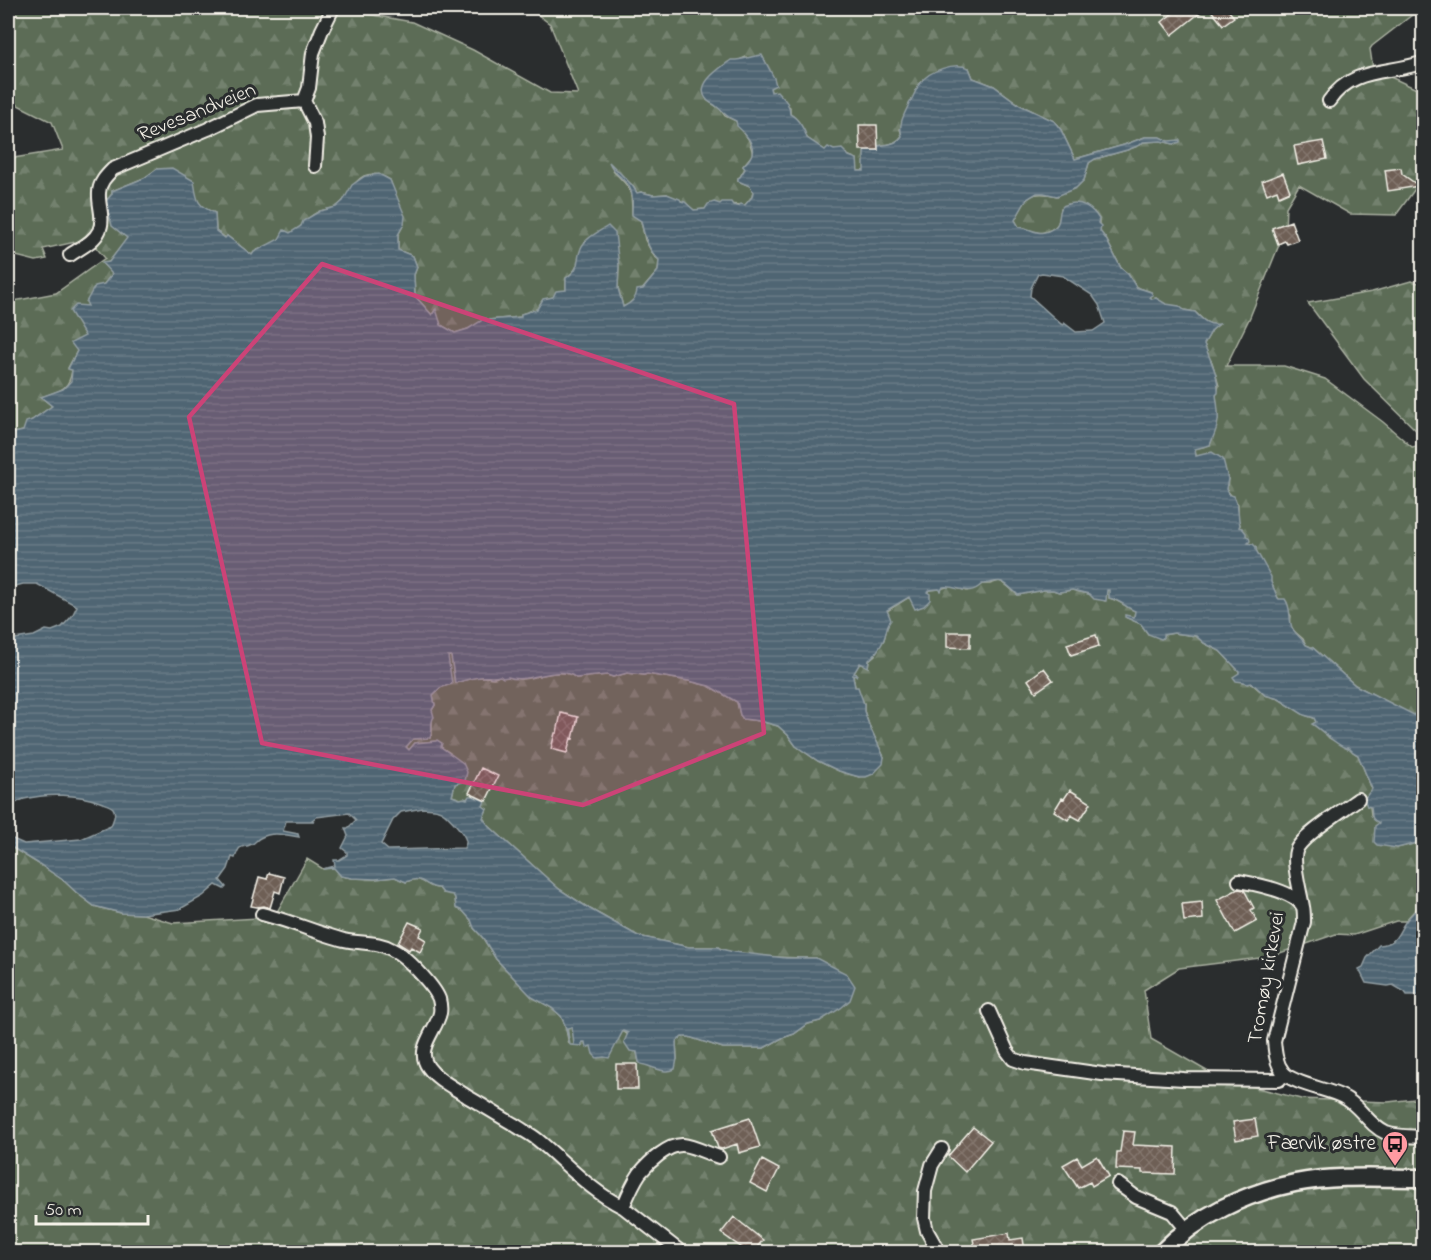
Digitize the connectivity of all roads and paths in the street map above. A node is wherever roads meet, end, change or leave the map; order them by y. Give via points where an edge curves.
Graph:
1 (333, 8) edge
2 (1424, 62) edge
3 (304, 101) junction
4 (1329, 101) dead end
5 (315, 166) dead end
6 (70, 255) dead end
7 (1358, 799) dead end
8 (1239, 881) dead end
9 (1303, 907) junction
10 (262, 914) dead end
11 (989, 1011) dead end
12 (1284, 1074) junction
13 (1424, 1137) edge
14 (942, 1149) dead end
15 (719, 1157) dead end
16 (1424, 1178) edge
17 (1118, 1184) dead end
18 (623, 1207) junction
19 (1188, 1230) junction
20 (681, 1252) edge
21 (939, 1252) edge
22 (1162, 1252) edge

1 - 3 street via 314,53
2 - 4 street via 1350,81 1336,90
3 - 5 street via 315,123
3 - 6 street, Revesandveien via 257,105 112,169 98,192 100,230
7 - 9 street via 1315,830 1296,850
8 - 9 street, Tromøy kirkevei via 1286,894
9 - 12 street, Tromøy kirkevei via 1304,922 1274,1041
10 - 18 street via 346,940 381,945 403,957 434,988 440,1001 438,1019 424,1048 428,1067 437,1077 537,1139 583,1181
11 - 12 street via 1007,1051 1024,1064 1185,1079 1279,1080
12 - 13 street via 1344,1097 1384,1132
14 - 21 street via 924,1191 927,1231
15 - 18 street via 683,1145 671,1146 641,1172
16 - 19 main road via 1335,1178 1294,1183 1243,1198
17 - 19 street via 1136,1197 1172,1212
18 - 20 street
19 - 22 main road

